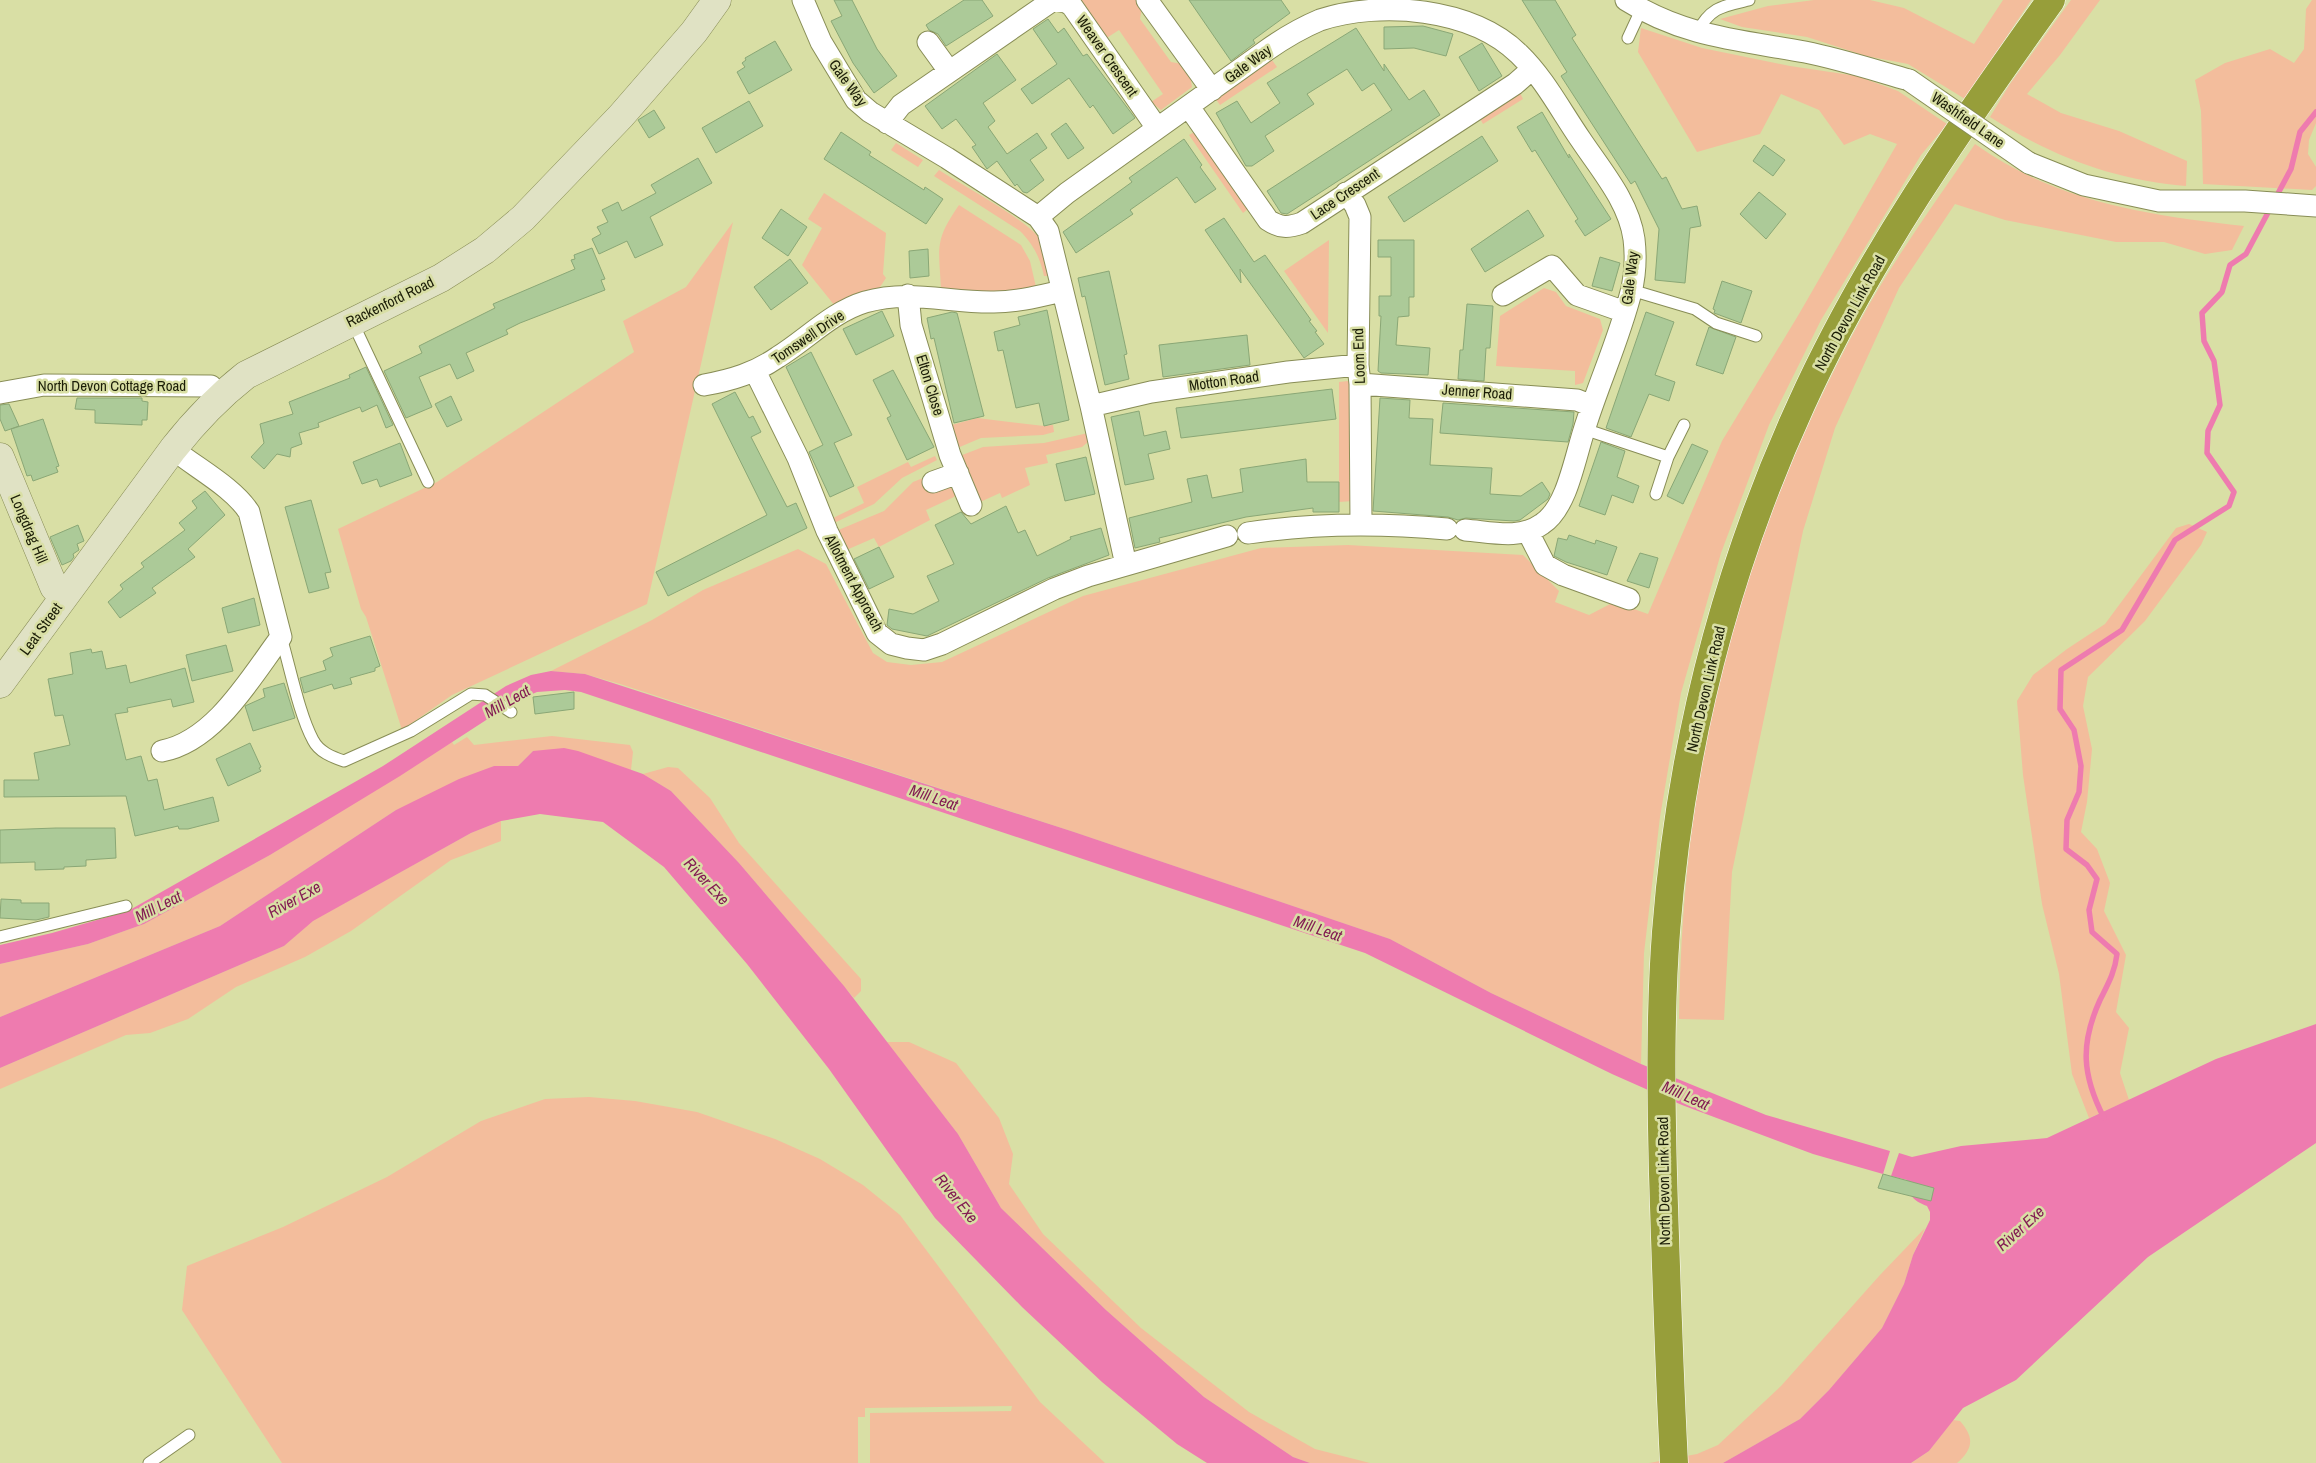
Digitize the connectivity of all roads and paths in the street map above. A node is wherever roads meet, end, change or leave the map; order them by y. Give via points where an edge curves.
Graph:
1 (717, 0) edge
2 (803, 0) edge
3 (1147, 0) edge
4 (1749, 0) edge
5 (2051, 0) edge
6 (1634, 5) edge
7 (1355, 6) edge
8 (1697, 33) junction
9 (1628, 38) dead end
10 (928, 42) dead end
11 (1532, 69) junction
12 (949, 71) junction
13 (1212, 90) junction
14 (1189, 107) junction
15 (887, 123) junction
16 (1157, 128) junction
17 (1346, 193) junction
18 (2306, 205) edge
19 (1038, 217) junction
20 (1631, 290) junction
21 (1062, 291) junction
22 (908, 295) junction
23 (1503, 295) dead end
24 (1625, 312) junction
25 (352, 321) junction
26 (1756, 336) dead end
27 (755, 371) junction
28 (1359, 375) junction
29 (704, 384) dead end
30 (0, 393) edge
31 (220, 396) junction
32 (1091, 406) junction
33 (1592, 406) junction
34 (1684, 425) dead end
35 (1584, 429) junction
36 (173, 449) junction
37 (1668, 456) junction
38 (0, 457) edge
39 (958, 473) junction
40 (428, 482) dead end
41 (933, 482) dead end
42 (1656, 494) dead end
43 (971, 505) dead end
44 (1361, 524) junction
45 (1528, 532) junction
46 (1248, 533) dead end
47 (1227, 536) dead end
48 (1126, 565) junction
49 (64, 597) junction
50 (1629, 599) dead end
51 (281, 637) junction
52 (0, 684) edge
53 (511, 712) dead end
54 (162, 751) dead end
55 (126, 906) dead end
56 (0, 937) edge
57 (189, 1435) dead end
58 (149, 1463) edge
59 (1674, 1463) edge

1 - 25 street, Rackenford Road via 650,84 523,218 485,250 441,278
2 - 15 street, Gale Way via 821,42 856,100
3 - 13 street
4 - 8 lane via 1722,7 1704,18
5 - 59 highway, North Devon Link Road via 1934,170 1829,348 1762,495 1711,654 1691,748 1675,850 1663,981 1662,1134
6 - 8 street, Washfield Lane
6 - 9 lane
7 - 11 street, Gale Way via 1447,15 1479,26 1521,56
7 - 13 street, Gale Way via 1297,30
8 - 18 street, Washfield Lane, bridge via 1822,56 1909,80 2029,163 2084,185 2159,201
10 - 12 street
11 - 17 street, Lace Crescent via 1516,84
11 - 20 street, Gale Way via 1616,192 1628,215 1634,240
12 - 15 street, Weaver Crescent via 901,105
12 - 16 street, Weaver Crescent via 1046,4 1053,0 1066,2 1077,12
13 - 14 street, Gale Way
14 - 16 street, Gale Way
14 - 17 street, Lace Crescent via 1268,220 1277,226 1302,223
15 - 19 street, Gale Way
16 - 19 street, Gale Way
17 - 28 street, Loom End via 1356,205 1360,217
19 - 21 street via 1048,231
20 - 24 street, Gale Way
20 - 26 lane via 1695,309 1716,323
21 - 22 street, Tomswell Drive via 995,302
21 - 32 street
22 - 27 street, Tomswell Drive via 864,302 826,321
22 - 39 street, Elton Close via 911,325
23 - 24 street, Gale Way via 1552,266 1577,295
24 - 33 street, Gale Way
25 - 31 street, Rackenford Road via 246,375
25 - 40 lane
27 - 29 street, Tomswell Drive via 730,380
27 - 48 street, Allotment Approach via 798,458 827,531 863,606 877,633 891,644 924,650 942,644 1054,589
28 - 32 street, Motton Road via 1332,367 1170,389
28 - 33 street, Jenner Road via 1577,400
28 - 44 street, Loom End
30 - 31 street, North Devon Cottage Road via 44,385 186,385 211,386
31 - 36 street, Rackenford Road via 197,418
32 - 48 street
33 - 35 street, Gale Way
34 - 37 lane
35 - 37 lane
35 - 45 street, Gale Way via 1565,492 1553,514
36 - 49 street, Rackenford Road
36 - 51 street via 232,493 249,512
37 - 42 lane
38 - 49 street, Longdrag Hill via 54,587
39 - 41 street
39 - 43 street, Elton Close
44 - 45 street via 1514,534
44 - 46 street
45 - 50 street via 1545,565 1562,575
47 - 48 street, Allotment Approach
49 - 52 street, Leat Street
51 - 53 lane via 313,741 328,755 344,761 411,731 471,694 488,697
51 - 54 street via 210,727 175,749
55 - 56 lane
57 - 58 lane

